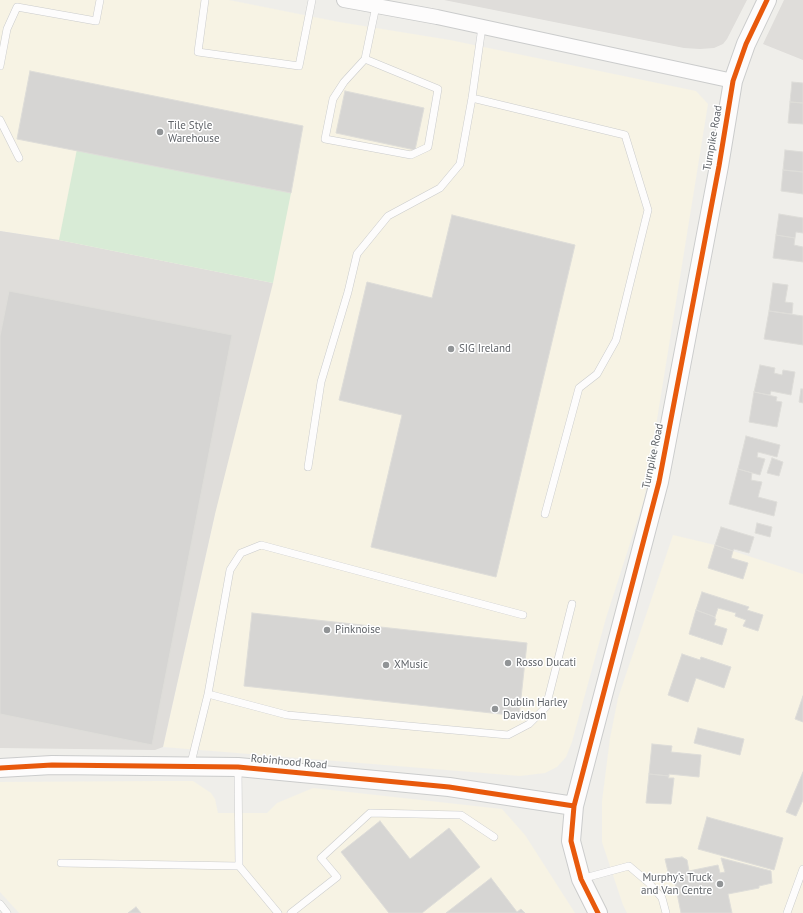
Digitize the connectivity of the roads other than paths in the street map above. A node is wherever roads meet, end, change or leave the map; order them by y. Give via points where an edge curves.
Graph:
1 (100, 0) edge
2 (205, 0) edge
3 (312, 0) edge
4 (344, 0) edge
5 (767, 0) edge
6 (376, 6) junction
7 (482, 27) junction
8 (365, 59) junction
9 (0, 66) edge
10 (733, 81) junction
11 (472, 98) junction
12 (0, 120) edge
13 (19, 158) dead end
14 (308, 467) dead end
15 (545, 514) dead end
16 (572, 604) dead end
17 (523, 615) dead end
18 (208, 694) junction
19 (190, 767) junction
20 (238, 767) junction
21 (0, 768) edge
22 (574, 806) junction
23 (494, 837) dead end
24 (61, 863) dead end
25 (239, 866) junction
26 (803, 868) edge
27 (581, 879) junction
28 (0, 904) edge
29 (8, 913) edge
30 (278, 913) edge
31 (291, 913) edge
32 (598, 913) edge
33 (666, 913) edge
34 (787, 913) edge

1 - 9 lane via 96,21 17,7 7,29
2 - 3 lane via 198,52 299,66
4 - 6 street
5 - 10 street, Turnpike Road via 746,44
6 - 7 street
6 - 8 lane
7 - 10 street
7 - 11 lane
8 - 8 lane via 344,82 333,100 325,139 411,155 428,147 438,89
10 - 22 street, Turnpike Road via 659,482
11 - 14 lane via 460,164 440,188 388,216 357,254 321,382
11 - 15 lane via 625,135 648,210 616,340 597,374 579,388
12 - 13 lane
16 - 18 lane via 546,706 528,724 508,735 286,715
17 - 18 lane via 261,545 241,554 230,570
18 - 19 lane
19 - 20 street, Robinhood Road
19 - 21 street, Robinhood Road via 52,765
20 - 22 street, Robinhood Road via 449,787
20 - 25 lane
22 - 27 street, Turnpike Road via 571,841
23 - 31 lane via 461,815 370,813 321,858 337,877
24 - 25 lane
25 - 30 lane
26 - 34 lane
27 - 32 street, Turnpike Road
27 - 33 lane via 629,866 662,898
28 - 29 lane

